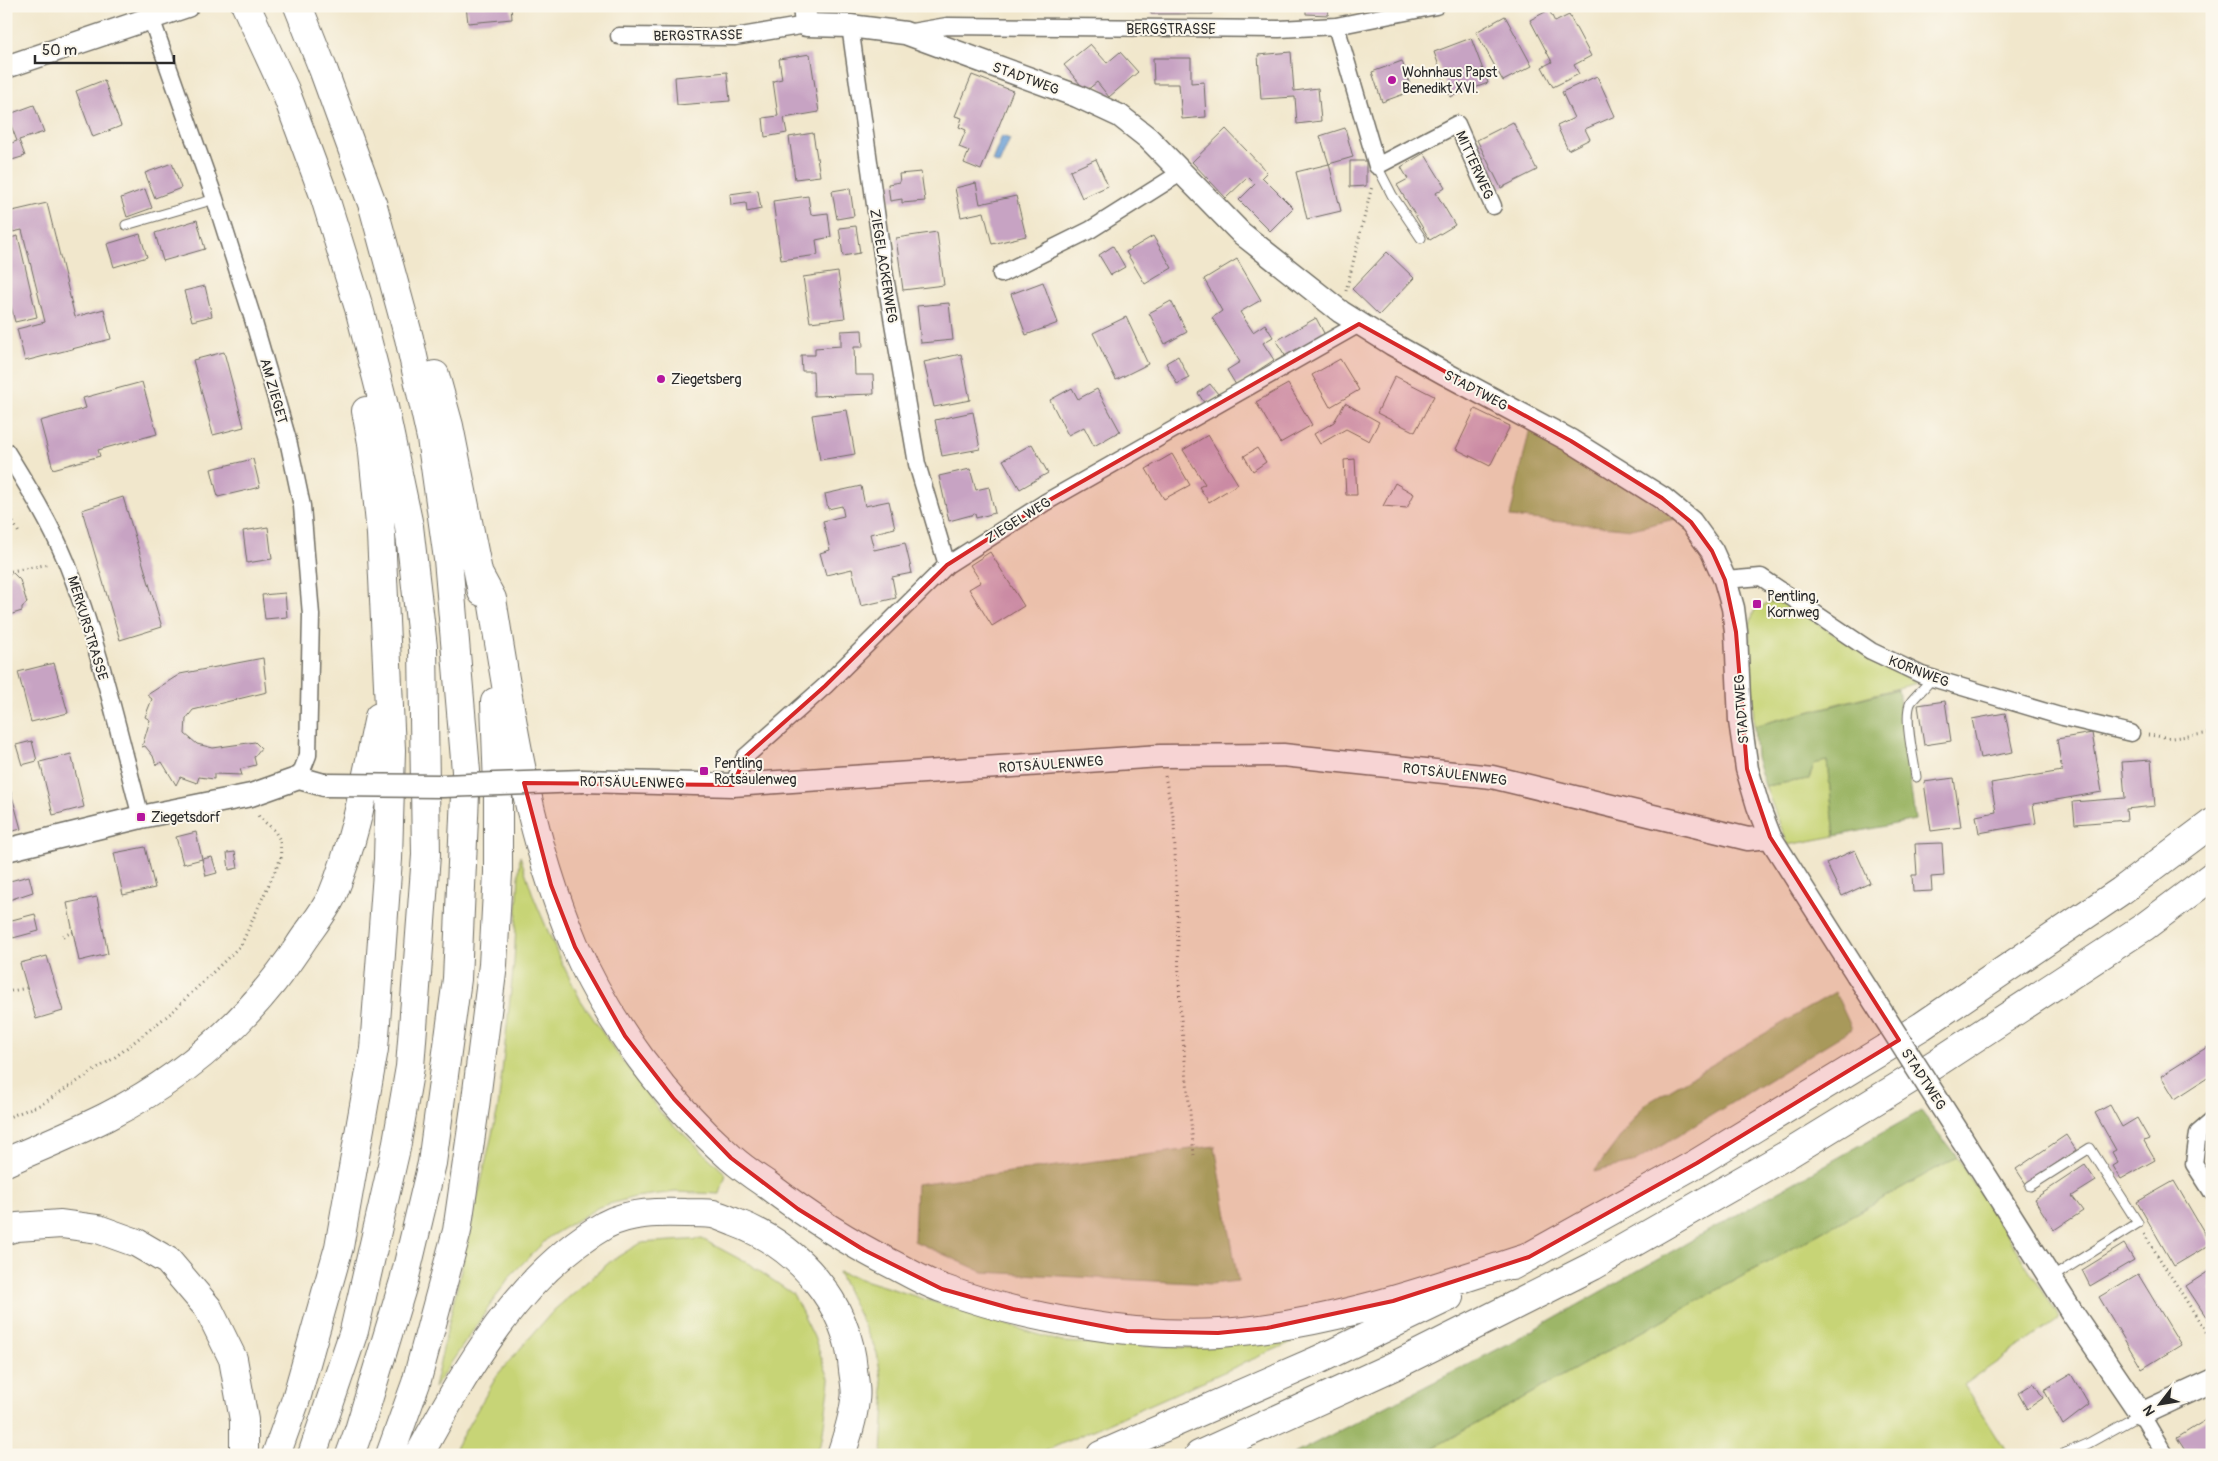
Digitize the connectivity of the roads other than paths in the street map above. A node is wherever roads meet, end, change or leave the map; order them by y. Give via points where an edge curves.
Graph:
1 (246, 6) edge
2 (298, 6) edge
3 (1436, 6) edge
4 (183, 8) edge
5 (805, 15) edge
6 (150, 18) junction
7 (850, 26) junction
8 (1336, 26) junction
9 (905, 33) junction
10 (619, 36) dead end
11 (6, 67) edge
12 (1377, 166) junction
13 (1182, 172) junction
14 (215, 199) junction
15 (1493, 206) dead end
16 (126, 225) dead end
17 (1421, 238) dead end
18 (1000, 274) dead end
19 (359, 308) junction
20 (1350, 318) junction
21 (409, 338) junction
22 (6, 451) edge
23 (947, 565) junction
24 (480, 574) junction
25 (1725, 580) junction
26 (1932, 678) junction
27 (387, 684) junction
28 (2131, 733) road end
29 (1916, 777) dead end
30 (299, 778) junction
31 (732, 785) junction
32 (141, 817) junction
33 (2212, 823) edge
34 (1770, 837) junction
35 (6, 850) edge
36 (2212, 876) edge
37 (2212, 1121) edge
38 (6, 1162) edge
39 (2030, 1186) dead end
40 (2212, 1192) edge
41 (6, 1230) edge
42 (1529, 1258) junction
43 (2050, 1278) junction
44 (2212, 1381) edge
45 (2141, 1414) junction
46 (244, 1455) edge
47 (276, 1455) edge
48 (312, 1455) edge
49 (350, 1455) edge
50 (390, 1455) edge
51 (419, 1455) edge
52 (841, 1455) edge
53 (1101, 1455) edge
54 (1200, 1455) edge
55 (2061, 1455) edge
56 (2165, 1455) edge

1 - 19 highway via 285,90 325,198
2 - 21 highway via 324,69 372,206
3 - 8 street, BERGSTRASSE
4 - 6 street
5 - 7 street
5 - 10 street, BERGSTRASSE via 735,37
6 - 11 street
6 - 14 street, AM ZIEGET
7 - 9 street, STADTWEG
7 - 23 street, ZIEGELACKERWEG via 885,276 917,464
8 - 9 street, BERGSTRASSE via 1279,29 947,26
8 - 12 street
9 - 13 street, STADTWEG via 1077,96 1120,116
12 - 15 street, MITTERWEG via 1457,124
12 - 17 lane via 1396,202
13 - 18 street via 1090,230
13 - 20 street, STADTWEG via 1241,233
14 - 16 lane
14 - 30 street, AM ZIEGET via 288,440 302,506 312,616 308,755
19 - 27 highway via 357,367 373,452 381,534
19 - 48 highway via 409,526 423,647 426,855 410,1067 396,1148 354,1331
20 - 23 street, ZIEGELWEG
20 - 25 street, STADTWEG via 1571,441 1662,498 1691,522 1712,551
21 - 24 highway via 432,365 449,426
21 - 49 highway via 431,438 448,559 466,771 463,878 457,979 432,1163 404,1280
22 - 32 street, MERKURSTRASSE via 29,486 66,561 95,645
23 - 31 street, ZIEGELWEG via 825,686 746,757
24 - 42 highway via 492,599 528,804 551,885 575,947 625,1036 674,1100 731,1158 798,1209 864,1250 942,1289 1013,1309 1127,1331 1218,1333 1329,1318
24 - 50 highway via 494,680 498,788 493,965 457,1231 416,1382
25 - 26 street, KORNWEG via 1761,577 1872,651
25 - 34 street, STADTWEG via 1736,632 1740,722 1747,769
26 - 28 street, KORNWEG
26 - 29 lane via 1912,701 1908,713
27 - 38 highway via 353,832 331,897 277,979 242,1019 202,1055 142,1097 106,1117
27 - 47 highway via 390,750 388,859 374,1049 339,1247 296,1399
30 - 31 street, ROTSÄULENWEG, bridge via 324,785 442,786 583,781
30 - 32 street via 252,795
31 - 34 street, ROTSÄULENWEG via 1160,756 1283,755 1492,777 1748,839
32 - 35 street
33 - 42 highway via 2121,891 1922,1026 1697,1163
34 - 43 street, STADTWEG, bridge
36 - 54 highway via 2144,927 1935,1064 1790,1153 1593,1266 1394,1366
37 - 40 street via 2198,1133 2194,1164
39 - 43 lane via 2090,1148 2138,1223
41 - 46 highway via 61,1224 98,1229 137,1242 168,1261 208,1308 233,1359 244,1420
42 - 53 highway via 1318,1360
43 - 45 street, STADTWEG
44 - 45 street
45 - 55 lane
45 - 56 street
51 - 52 highway via 457,1387 494,1333 526,1290 562,1255 606,1225 643,1213 676,1212 714,1214 748,1227 785,1249 815,1278 837,1311 852,1350 856,1398

